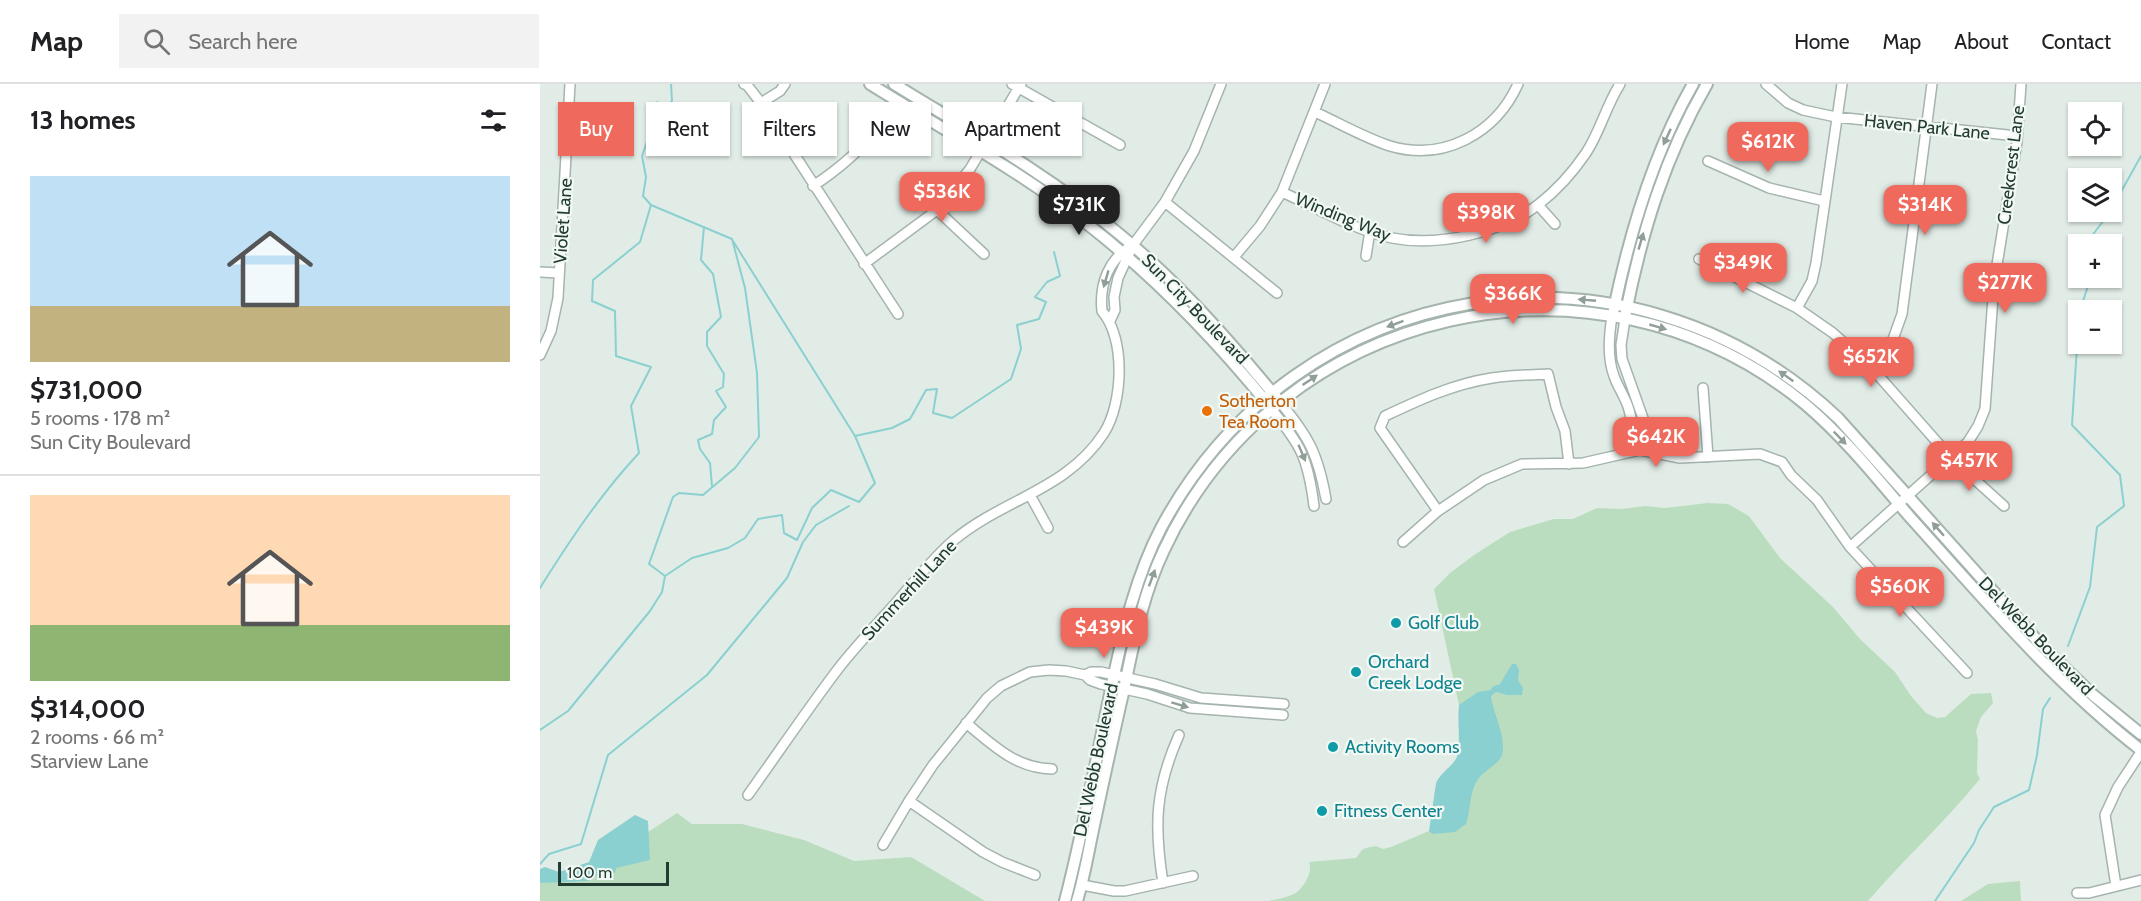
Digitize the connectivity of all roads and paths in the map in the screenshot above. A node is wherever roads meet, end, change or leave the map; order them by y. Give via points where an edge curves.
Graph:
1 (570, 84) edge
2 (744, 84) edge
3 (785, 84) edge
4 (870, 84) edge
5 (894, 84) edge
6 (1221, 84) edge
7 (1325, 84) edge
8 (1518, 84) edge
9 (1608, 84) edge
10 (1693, 84) edge
11 (1707, 84) edge
12 (1766, 84) edge
13 (1842, 84) edge
14 (1932, 84) edge
15 (2021, 84) edge
16 (1017, 85) edge
17 (1619, 86) edge
18 (760, 102) edge
19 (763, 102) edge
20 (1008, 102) edge
21 (1315, 112) junction
22 (1836, 117) junction
23 (943, 118) edge
24 (943, 124) edge
25 (1926, 128) junction
26 (2017, 136) junction
27 (1120, 145) dead end
28 (794, 156) edge
29 (853, 156) edge
30 (978, 156) edge
31 (996, 156) edge
32 (1000, 156) edge
33 (1708, 161) dead end
34 (813, 186) junction
35 (1282, 192) junction
36 (1824, 201) junction
37 (1165, 202) junction
38 (1538, 205) junction
39 (937, 210) junction
40 (1555, 224) dead end
41 (1370, 231) junction
42 (1133, 245) junction
43 (984, 254) dead end
44 (1125, 255) junction
45 (1366, 256) dead end
46 (1234, 257) junction
47 (1700, 259) dead end
48 (864, 264) junction
49 (540, 272) edge
50 (559, 273) junction
51 (1277, 293) dead end
52 (1615, 303) junction
53 (1627, 306) junction
54 (1797, 308) junction
55 (898, 314) dead end
56 (1612, 316) junction
57 (1625, 319) junction
58 (540, 355) edge
59 (1870, 366) junction
60 (1703, 388) dead end
61 (1268, 396) junction
62 (1276, 405) junction
63 (1640, 450) junction
64 (1708, 457) junction
65 (1952, 459) junction
66 (1569, 464) junction
67 (1030, 495) junction
68 (1326, 499) dead end
69 (1904, 500) junction
70 (1314, 506) dead end
71 (2004, 506) dead end
72 (1438, 511) junction
73 (1048, 528) dead end
74 (1403, 542) dead end
75 (1850, 547) junction
76 (1967, 673) dead end
77 (1113, 681) junction
78 (1125, 683) junction
79 (1284, 704) dead end
80 (1283, 715) dead end
81 (966, 723) junction
82 (2141, 734) edge
83 (1179, 735) dead end
84 (2141, 751) edge
85 (1052, 770) dead end
86 (748, 795) dead end
87 (909, 801) junction
88 (883, 846) dead end
89 (1035, 875) dead end
90 (1193, 876) dead end
91 (2141, 880) edge
92 (1163, 884) junction
93 (1082, 885) junction
94 (2116, 886) junction
95 (2077, 893) dead end
96 (1065, 901) edge
97 (1077, 901) edge

1 - 50 street, Violet Lane
2 - 18 street
3 - 19 street
4 - 24 street, Sun City Boulevard
5 - 23 street, Sun City Boulevard
6 - 37 street, Summerhill Lane via 1194,151
7 - 21 street
8 - 21 street via 1484,130 1463,143 1438,149 1413,151 1390,146
9 - 17 street
10 -> 52 street via 1648,184
53 -> 11 street via 1658,187
12 - 22 street, Haven Park Lane via 1795,107
13 - 22 street
14 - 25 street
15 - 26 street, Creekcrest Lane
16 - 20 street
16 - 27 street
17 - 38 street, Winding Way via 1587,152 1565,181
21 - 35 street
22 - 25 street, Haven Park Lane
22 - 36 street
25 - 26 street, Haven Park Lane
25 - 59 street via 1902,314 1892,342
26 - 65 street, Creekcrest Lane via 1994,283 1984,409 1968,442
28 - 34 street
29 - 34 street
30 - 39 street
31 - 44 street, Sun City Boulevard
32 - 42 street, Sun City Boulevard via 1064,192
33 - 36 street via 1769,188
34 - 48 street
35 - 41 street, Winding Way
35 - 46 street
36 - 54 street via 1812,281
37 - 42 street, Summerhill Lane
37 - 46 street
38 - 40 street
38 - 41 street, Winding Way via 1467,236 1391,238
39 - 43 street
39 - 48 street
41 - 45 street
42 - 44 street, Summerhill Lane
42 - 61 street, Sun City Boulevard via 1196,305
44 - 61 street, Sun City Boulevard
44 - 67 street, Summerhill Lane via 1111,264 1103,287 1102,311 1110,321 1118,364 1118,388 1106,429 1075,467
46 - 51 street
47 - 54 street
48 - 55 street
49 - 50 street
50 - 58 street, Violet Lane via 556,313
52 - 53 street, Del Webb Boulevard
52 - 56 street
52 -> 61 street, Del Webb Boulevard via 1522,298 1429,313 1349,343
53 - 57 street
69 -> 53 street, Del Webb Boulevard via 1838,418 1800,385 1703,330
54 - 59 street
56 - 57 street, Del Webb Boulevard
62 -> 56 street, Del Webb Boulevard via 1355,354 1434,324 1524,310
56 - 63 street via 1610,361
57 - 63 street via 1622,359 1644,421
57 -> 69 street, Del Webb Boulevard via 1699,341 1773,381 1842,438
59 - 65 street
60 - 64 street
61 - 62 street, Sun City Boulevard
61 - 77 street, Del Webb Boulevard via 1215,448 1161,529 1136,588
62 - 68 street via 1311,443
62 -> 70 street via 1301,448
78 -> 62 street, Del Webb Boulevard via 1147,592 1181,516 1224,456
63 - 64 street via 1680,458
63 - 66 street
64 - 75 street via 1760,454 1782,462 1817,500
65 - 69 street, Creekcrest Lane
65 - 71 street
66 - 72 street via 1522,464 1484,480
66 - 72 street via 1565,430 1548,374 1492,378 1428,395 1385,416 1380,428
67 - 73 street
67 - 86 street, Summerhill Lane via 976,524 930,564 839,668
69 - 75 street, Creekcrest Lane
82 -> 69 street, Del Webb Boulevard via 2043,647
69 - 84 street, Del Webb Boulevard via 2034,655
72 - 74 street
75 - 76 street
77 - 78 street
77 - 81 street via 1091,672 1030,672 1001,686
77 - 96 street, Del Webb Boulevard
78 - 79 street via 1155,684 1201,698
78 -> 80 street via 1190,708
78 - 93 street, Del Webb Boulevard
81 - 85 street via 1020,763
81 - 87 street
83 - 92 street via 1168,759 1159,798 1157,840
84 - 94 street via 2105,814
87 - 88 street
87 - 89 street via 983,852
90 - 92 street
91 - 94 street
92 - 93 street via 1125,891
93 - 97 street, Del Webb Boulevard
94 - 95 street

